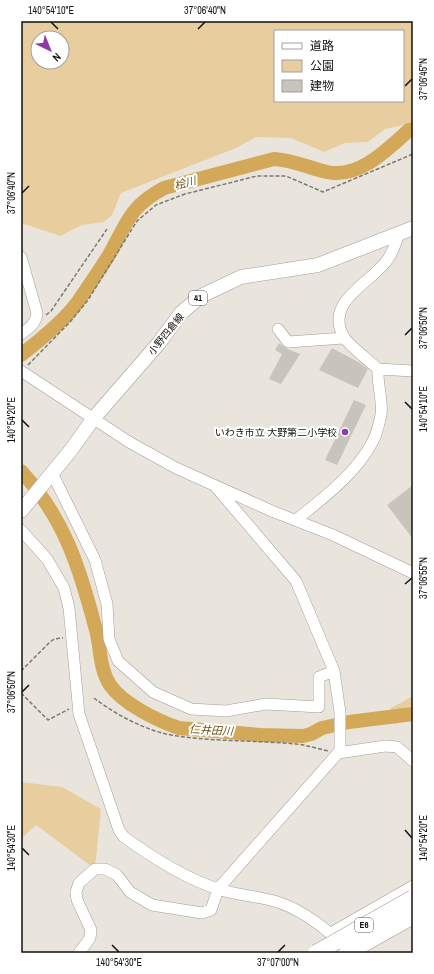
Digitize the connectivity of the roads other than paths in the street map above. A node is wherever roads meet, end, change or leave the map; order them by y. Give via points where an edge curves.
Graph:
1 (413, 228) edge
2 (399, 234) junction
3 (21, 257) edge
4 (278, 329) dead end
5 (21, 334) edge
6 (344, 338) junction
7 (378, 369) junction
8 (21, 371) edge
9 (413, 371) edge
10 (93, 419) junction
11 (52, 474) junction
12 (215, 486) junction
13 (22, 509) edge
14 (296, 520) junction
15 (21, 530) edge
16 (413, 573) edge
17 (334, 671) junction
18 (339, 751) junction
19 (413, 761) edge
20 (413, 886) edge
21 (218, 889) junction
22 (413, 898) edge
23 (413, 916) edge
24 (331, 933) junction
25 (80, 953) edge
26 (316, 953) edge
27 (347, 953) edge
28 (350, 953) edge

1 - 2 main road, 小野四倉線 / 41
2 - 6 street via 388,259 369,280 350,293 341,310 339,319
2 - 10 main road, 小野四倉線 / 41 via 318,265 241,277 201,296 181,313 159,343
3 - 5 street via 37,313 33,325
4 - 6 street via 288,342
6 - 7 street
7 - 9 street
7 - 14 street via 381,413 373,441 351,471 326,496
8 - 10 street
10 - 11 main road, 小野四倉線 / 41
10 - 12 street via 176,468
11 - 13 main road, 小野四倉線 / 41
11 - 17 street via 94,560 107,604 109,639 118,661 153,692 191,709 226,711 266,704 319,707 319,677
12 - 14 street
12 - 17 street via 296,581
14 - 16 street
15 - 21 street via 47,558 64,588 69,608 78,704 83,729 119,830 124,837 182,874
17 - 18 street via 340,712
18 - 19 street via 397,747
18 - 21 street
20 - 24 street
21 - 24 street via 275,901 299,912
21 - 25 street via 211,910 202,913 152,905 130,892 117,875 95,869 79,883 76,892 77,900 91,930 90,938
22 - 26 highway, E6, bridge
23 - 27 highway, E6, bridge
24 - 28 street

